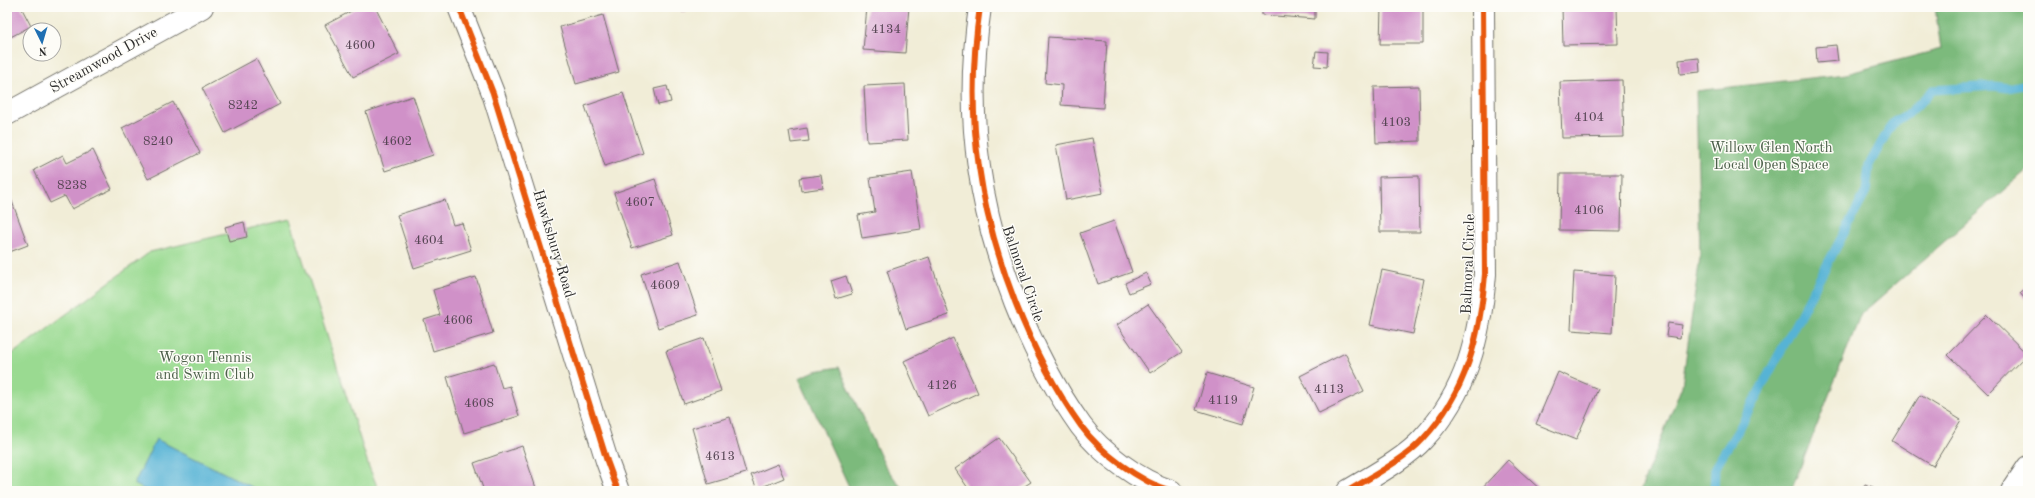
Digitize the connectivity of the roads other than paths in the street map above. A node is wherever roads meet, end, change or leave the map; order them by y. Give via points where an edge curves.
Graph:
1 (202, 7) edge
2 (460, 7) edge
3 (980, 7) edge
4 (1483, 7) edge
5 (7, 114) edge
6 (2028, 467) edge
7 (618, 491) edge
8 (1171, 491) edge
9 (1348, 491) edge
10 (2012, 491) edge

1 - 5 street, Streamwood Drive
2 - 7 street, Hawksbury Road via 493,93 606,461
3 - 8 street, Balmoral Circle via 974,50 973,108 979,167 993,233 1016,303 1044,368 1082,428 1117,463
4 - 9 street, Balmoral Circle via 1485,274 1482,315 1471,359 1452,401 1423,440 1383,470
6 - 10 street

